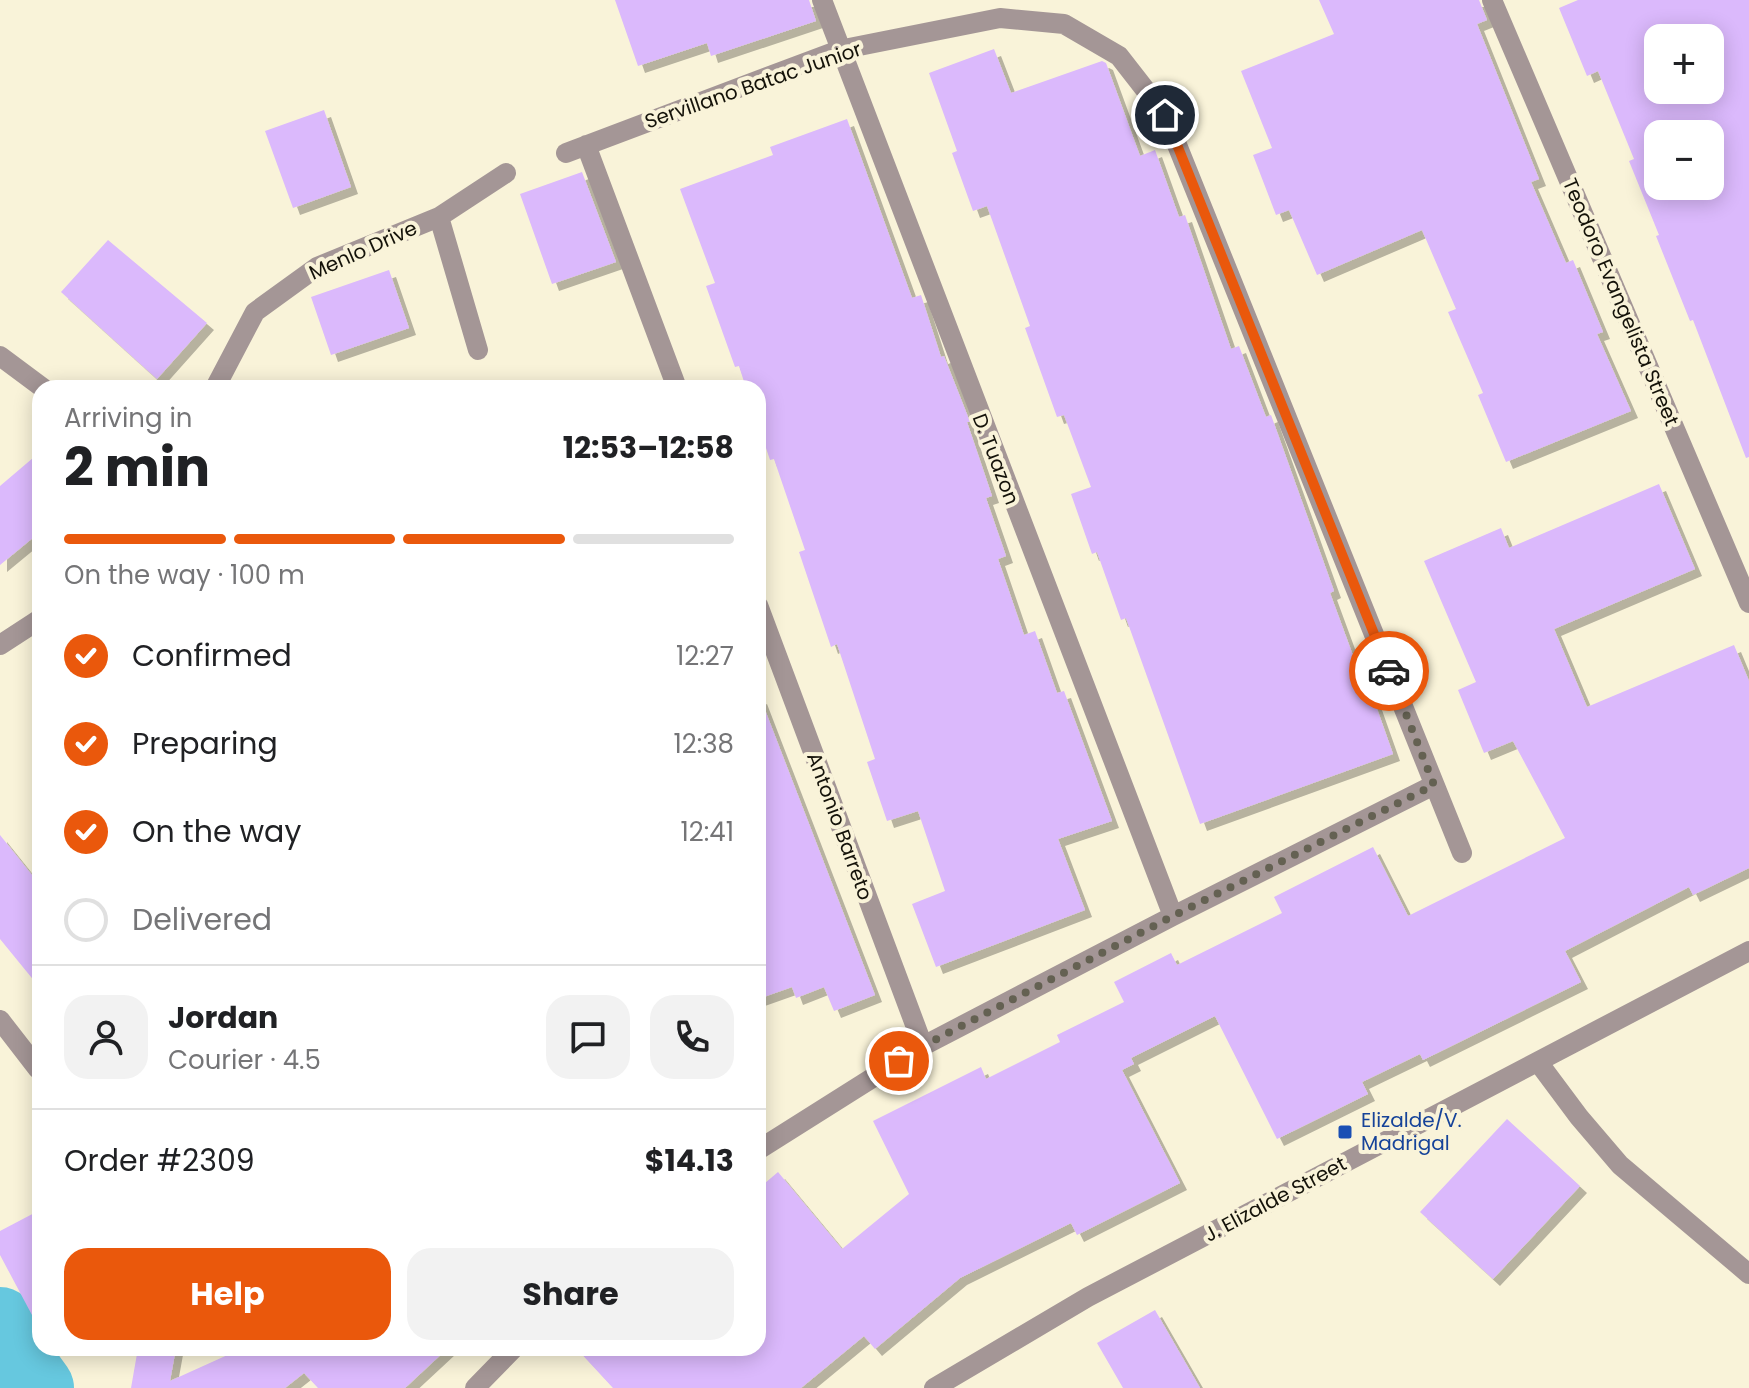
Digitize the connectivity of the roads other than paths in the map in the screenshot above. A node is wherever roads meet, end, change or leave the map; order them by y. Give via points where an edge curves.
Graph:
1 (822, 0) edge
2 (1492, 0) edge
3 (839, 50) junction
4 (586, 145) junction
5 (566, 153) dead end
6 (506, 173) dead end
7 (439, 217) junction
8 (478, 350) dead end
9 (0, 356) edge
10 (32, 380) edge
11 (219, 380) edge
12 (674, 380) edge
13 (1749, 603) edge
14 (32, 624) edge
15 (766, 626) edge
16 (0, 645) edge
17 (1434, 785) junction
18 (1462, 853) dead end
19 (1173, 916) junction
20 (1749, 951) edge
21 (0, 1020) edge
22 (923, 1046) junction
23 (32, 1061) edge
24 (1538, 1062) junction
25 (766, 1145) edge
26 (1749, 1274) edge
27 (506, 1356) edge
28 (947, 1384) edge
29 (475, 1388) edge

1 - 3 street, D. Tuazon
2 - 13 street, Teodoro Evangelista Street
3 - 4 street, Servillano Batac Junior
3 - 17 street, Servillano Batac Junior via 1000,18 1064,24 1119,56 1165,115
3 - 19 street, D. Tuazon
4 - 5 street, Servillano Batac Junior
4 - 12 street
6 - 7 street, Menlo Drive
7 - 8 street
7 - 11 street, Menlo Drive via 317,267 255,312
9 - 10 street
14 - 16 street
15 - 22 street, Antonio Barreto
17 - 18 street, Servillano Batac Junior
17 - 19 street
19 - 22 street
20 - 24 street, J. Elizalde Street
21 - 23 street
22 - 25 street
24 - 26 street via 1620,1165
24 - 28 street, J. Elizalde Street via 1088,1297
27 - 29 street

